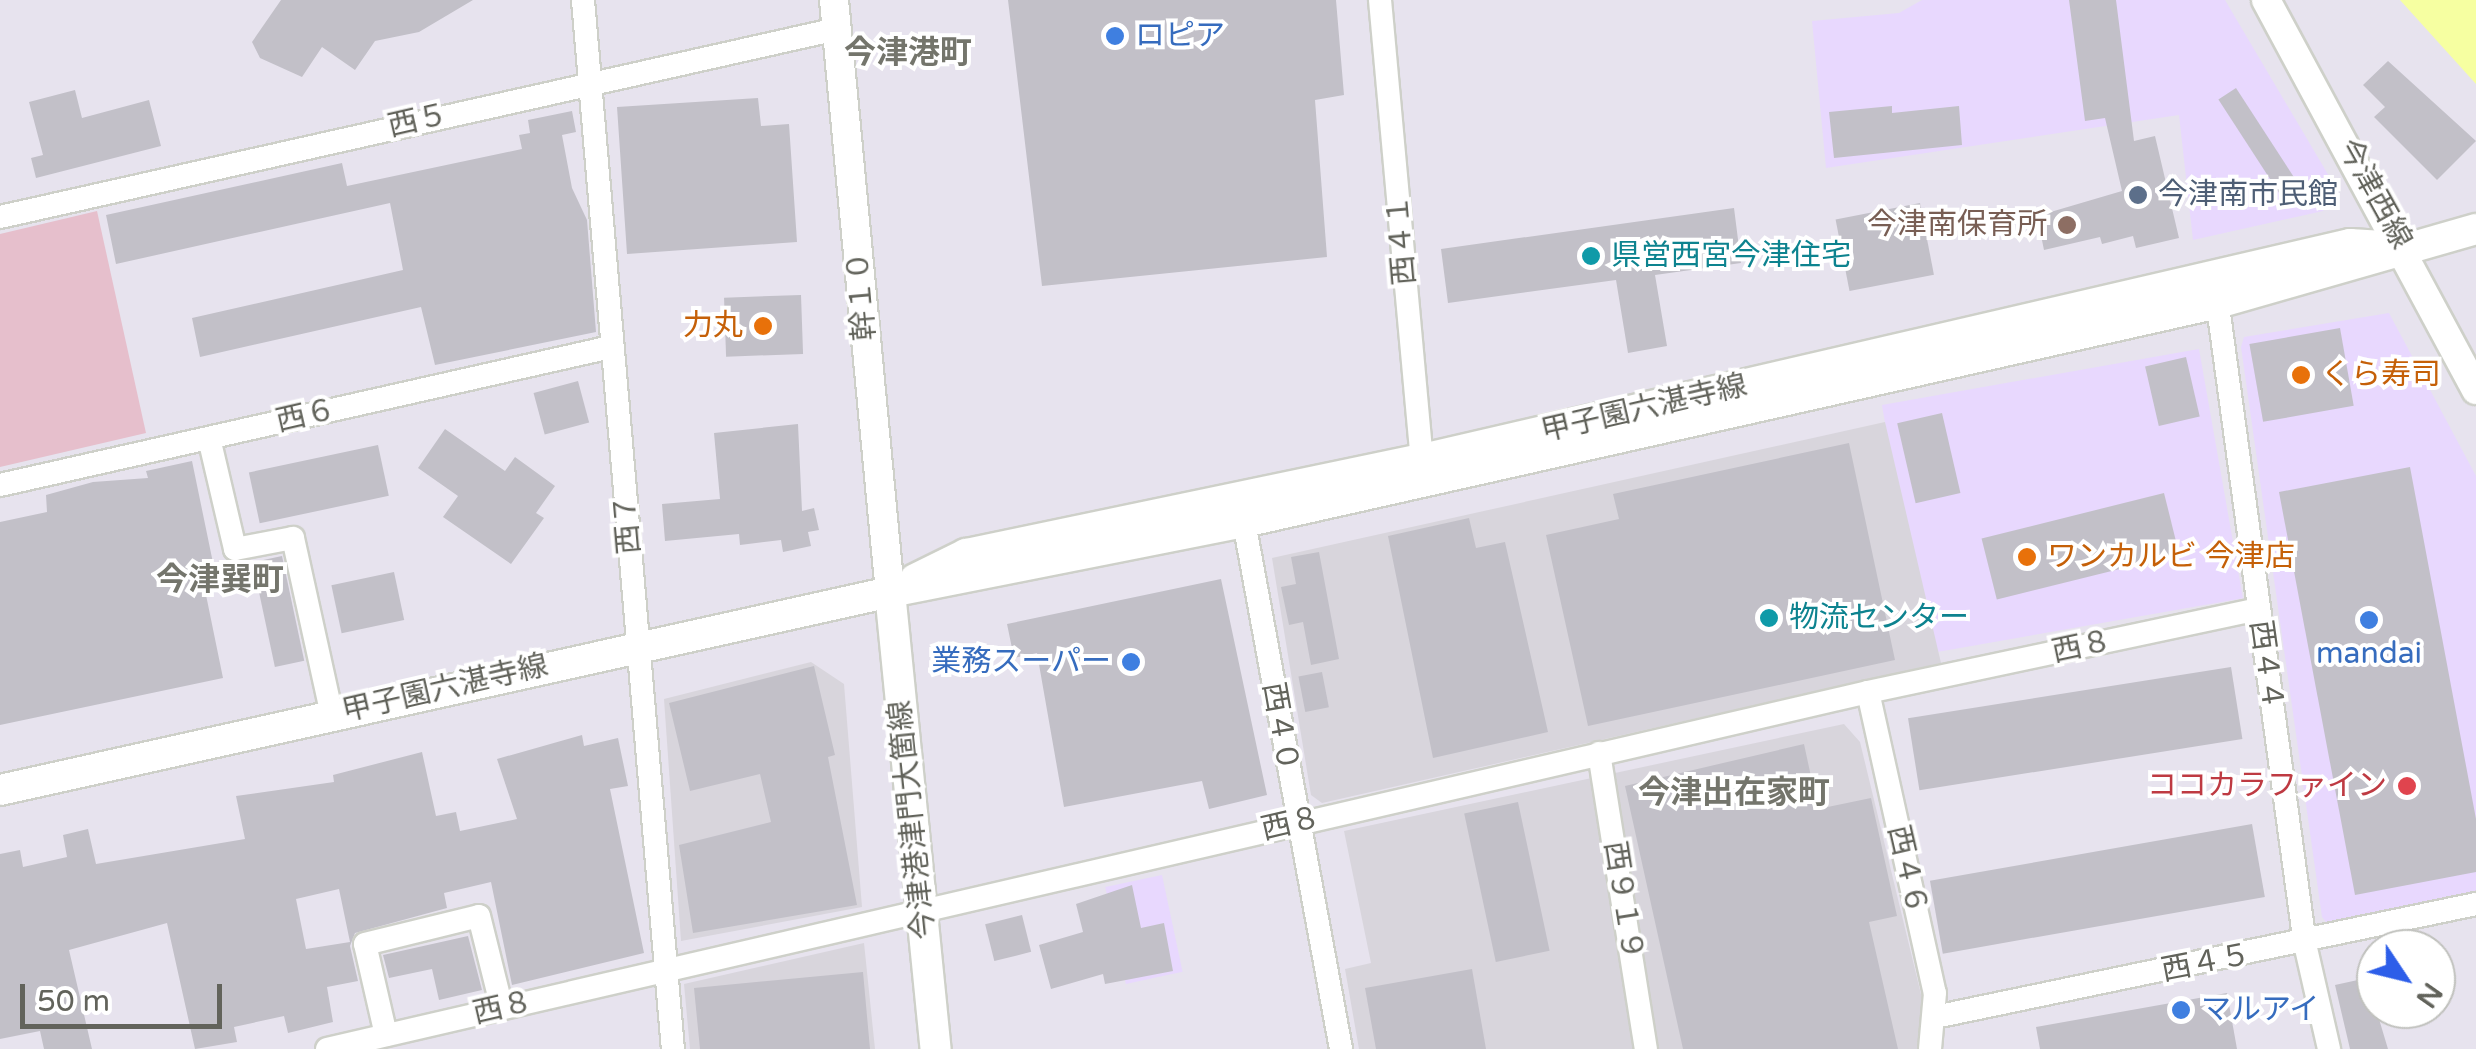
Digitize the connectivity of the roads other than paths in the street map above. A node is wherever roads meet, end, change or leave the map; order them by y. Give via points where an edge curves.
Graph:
1 (582, 0) edge
2 (834, 0) edge
3 (1380, 0) edge
4 (2266, 0) edge
5 (837, 29) junction
6 (587, 82) junction
7 (0, 217) edge
8 (2476, 229) edge
9 (2404, 247) junction
10 (2216, 291) junction
11 (612, 348) junction
12 (2476, 390) edge
13 (209, 438) junction
14 (1423, 470) junction
15 (0, 485) edge
16 (1244, 522) junction
17 (890, 592) junction
18 (2258, 609) junction
19 (641, 645) junction
20 (1868, 692) junction
21 (332, 715) junction
22 (1599, 753) junction
23 (0, 790) edge
24 (1296, 822) junction
25 (2476, 904) edge
26 (923, 910) junction
27 (2305, 944) junction
28 (667, 970) junction
29 (502, 1008) junction
30 (1936, 1017) junction
31 (386, 1035) junction
32 (327, 1049) edge
33 (673, 1049) edge
34 (936, 1049) edge
35 (1341, 1049) edge
36 (1646, 1049) edge
37 (1930, 1049) edge
38 (2330, 1049) edge

1 - 6 street, 西７
2 - 5 street, 幹１０
3 - 14 street, 西４１
4 - 9 street, 今津西線
5 - 6 street, 西５
5 - 17 street, 幹１０
6 - 7 street, 西５
6 - 11 street, 西７
8 - 9 main road, 甲子園六湛寺線
9 - 10 main road, 甲子園六湛寺線 via 2359,266
9 - 12 street, 今津西線
10 - 14 main road, 甲子園六湛寺線
10 - 18 street, 西４４
11 - 13 street, 西６
11 - 19 street, 西７
13 - 15 street, 西６
13 - 21 street via 235,550 293,538
14 - 16 main road, 甲子園六湛寺線
14 - 17 main road, 甲子園六湛寺線 via 966,554
16 - 17 main road, 甲子園六湛寺線
16 - 24 street, 西４０
17 - 19 main road, 甲子園六湛寺線
17 - 26 main road, 今津港津門大箇線
18 - 20 street, 西８
18 - 27 street, 西４４
19 - 21 main road, 甲子園六湛寺線
19 - 28 street, 西７
20 - 22 street, 西８
20 - 30 street, 西４６
21 - 23 main road, 甲子園六湛寺線
22 - 24 street, 西８
22 - 36 street, 西９１９
24 - 26 street, 西８
24 - 35 street, 西４０
25 - 27 street, 西４５
26 - 28 street, 西８
26 - 34 main road, 今津港津門大箇線
27 - 30 street, 西４５
27 - 38 street, 西４４
28 - 29 street, 西８
28 - 33 street, 西７
29 - 31 street, 西８
29 - 31 street via 479,916 364,944
30 - 37 street, 西４６
31 - 32 street, 西８

